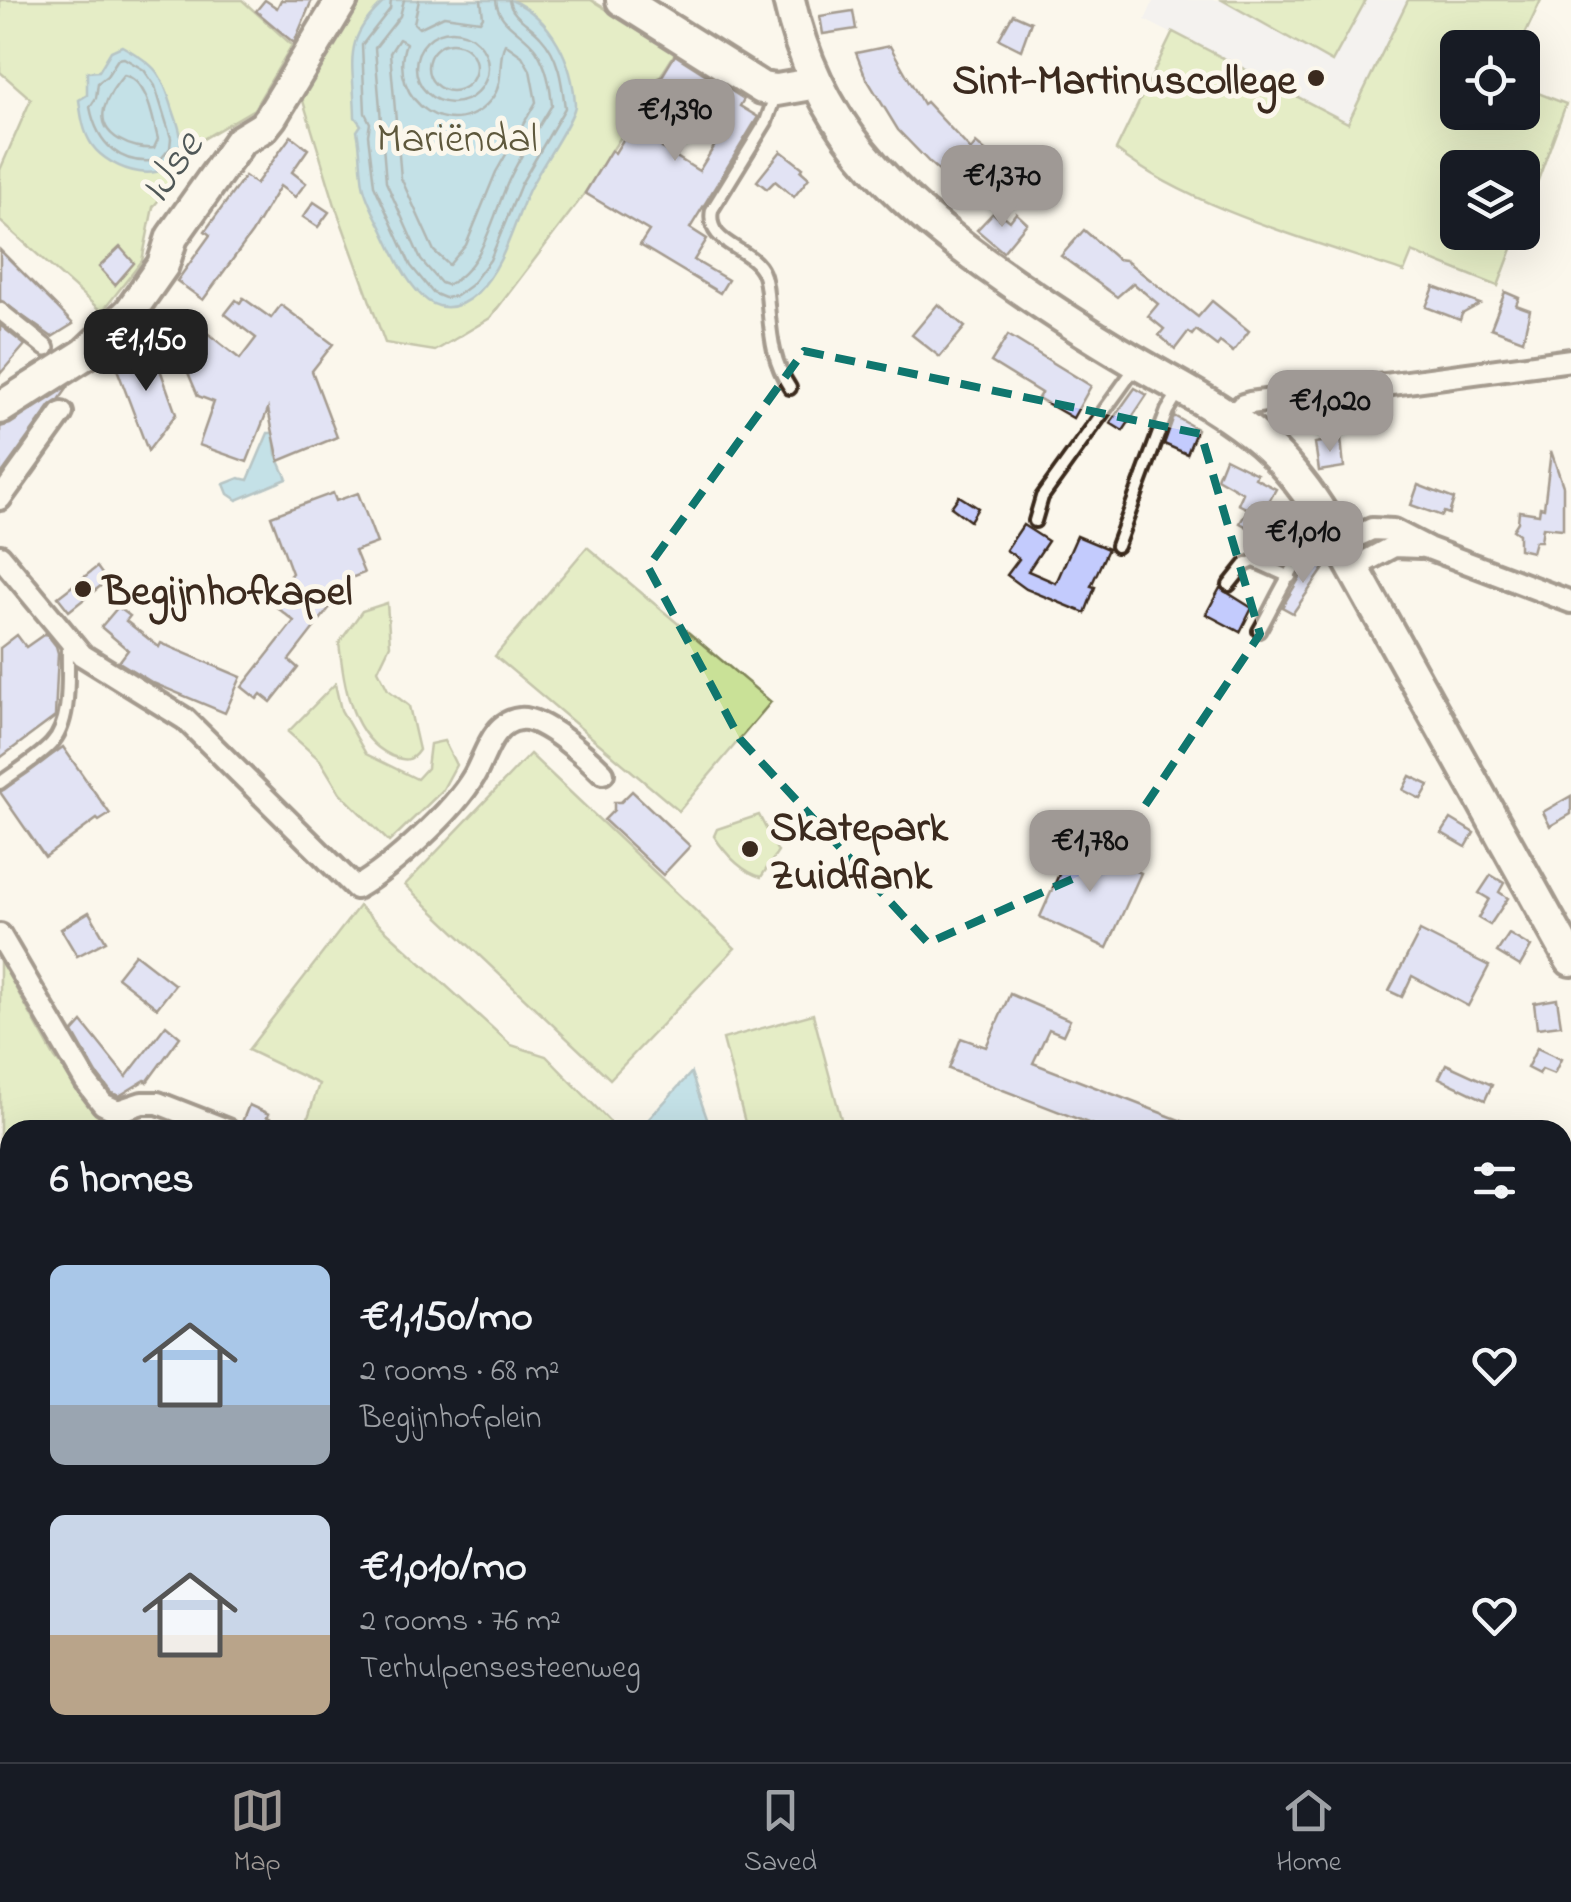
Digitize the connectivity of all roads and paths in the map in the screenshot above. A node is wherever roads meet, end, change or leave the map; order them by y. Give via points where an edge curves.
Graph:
1 (342, 0) edge
2 (622, 0) edge
3 (789, 0) edge
4 (804, 54) junction
5 (734, 69) junction
6 (817, 83) junction
7 (777, 90) junction
8 (0, 311) edge
9 (46, 348) dead end
10 (1571, 360) edge
11 (1138, 364) junction
12 (790, 388) dead end
13 (1181, 389) junction
14 (0, 408) edge
15 (62, 414) dead end
16 (1230, 419) junction
17 (0, 499) edge
18 (1035, 521) dead end
19 (1118, 546) dead end
20 (1341, 547) junction
21 (0, 556) edge
22 (1290, 577) junction
23 (1230, 585) dead end
24 (1571, 602) edge
25 (1259, 631) dead end
26 (68, 640) junction
27 (603, 773) dead end
28 (0, 784) edge
29 (0, 936) edge
30 (1571, 960) edge
31 (200, 1120) edge

1 - 14 main road via 272,117 240,142 172,237 144,294 89,360
2 - 5 main road
3 - 4 main road
4 - 5 main road via 762,72
4 - 6 main road
5 - 7 main road via 749,82
6 - 7 main road
6 - 11 main road via 873,170 920,216
7 - 12 lane via 710,220 715,233 765,276 773,356
8 - 9 street
10 - 16 street via 1250,403
11 - 13 main road
11 - 18 lane via 1042,498
13 - 16 main road
13 - 19 lane
15 - 17 street
16 - 20 main road via 1283,462
20 - 22 lane via 1314,539
20 - 24 street via 1382,528
20 - 30 main road
21 - 26 street
22 - 23 lane via 1254,561
22 - 25 lane
26 - 27 street via 93,664 185,720 356,888 401,857 467,786 504,724 534,720
26 - 28 lane via 58,733
29 - 31 street via 103,1104 118,1112 158,1104

